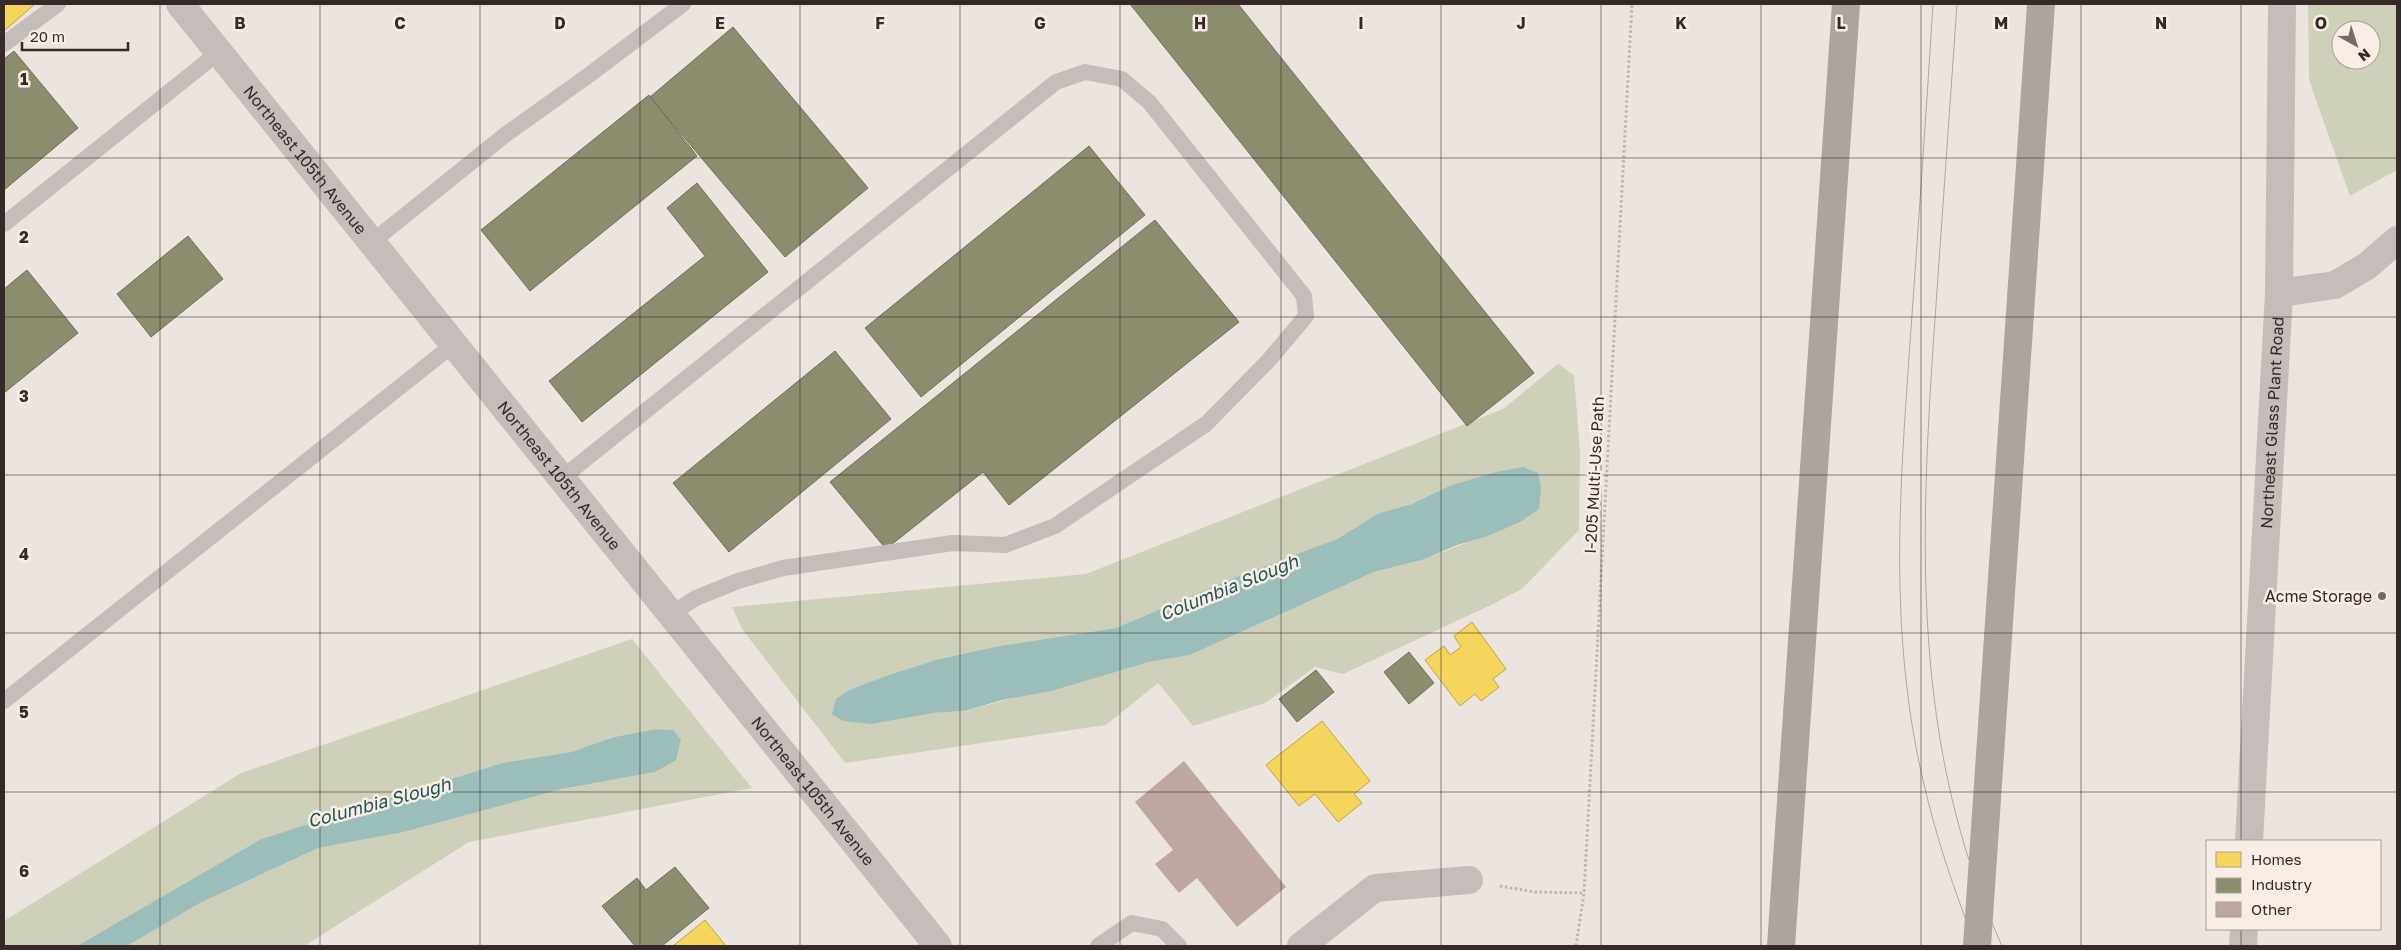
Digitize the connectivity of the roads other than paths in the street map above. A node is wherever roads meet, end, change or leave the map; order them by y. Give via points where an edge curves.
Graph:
1 (58, 4) edge
2 (180, 4) edge
3 (683, 4) edge
4 (1846, 4) edge
5 (2041, 4) edge
6 (2282, 4) edge
7 (4, 44) edge
8 (219, 52) junction
9 (4, 224) edge
10 (2397, 240) edge
11 (372, 242) junction
12 (2279, 293) junction
13 (454, 344) junction
14 (562, 478) junction
15 (672, 614) junction
16 (4, 701) edge
17 (2249, 840) edge
18 (1469, 880) road end
19 (2244, 930) edge
20 (938, 946) edge
21 (1098, 946) edge
22 (1178, 946) edge
23 (1301, 946) edge
24 (1781, 946) edge
25 (1977, 946) edge
26 (2244, 946) edge

1 - 7 lane
2 - 8 street, Northeast 105th Avenue
3 - 11 lane via 505,134
4 - 24 highway
5 - 25 highway
6 - 12 street, Northeast Glass Plant Road
8 - 9 lane
8 - 11 street, Northeast 105th Avenue
10 - 12 street via 2367,266 2335,285
11 - 13 street, Northeast 105th Avenue
12 - 17 street, Northeast Glass Plant Road
13 - 14 street, Northeast 105th Avenue
13 - 16 lane
14 - 15 street, Northeast 105th Avenue
14 - 15 lane via 1056,82 1085,72 1122,79 1150,103 1304,296 1306,316 1270,360 1206,424 1055,526 1006,545 953,543 783,568 696,598
15 - 20 street, Northeast 105th Avenue
18 - 23 street via 1375,888
19 - 26 street
21 - 22 lane via 1132,923 1162,929

